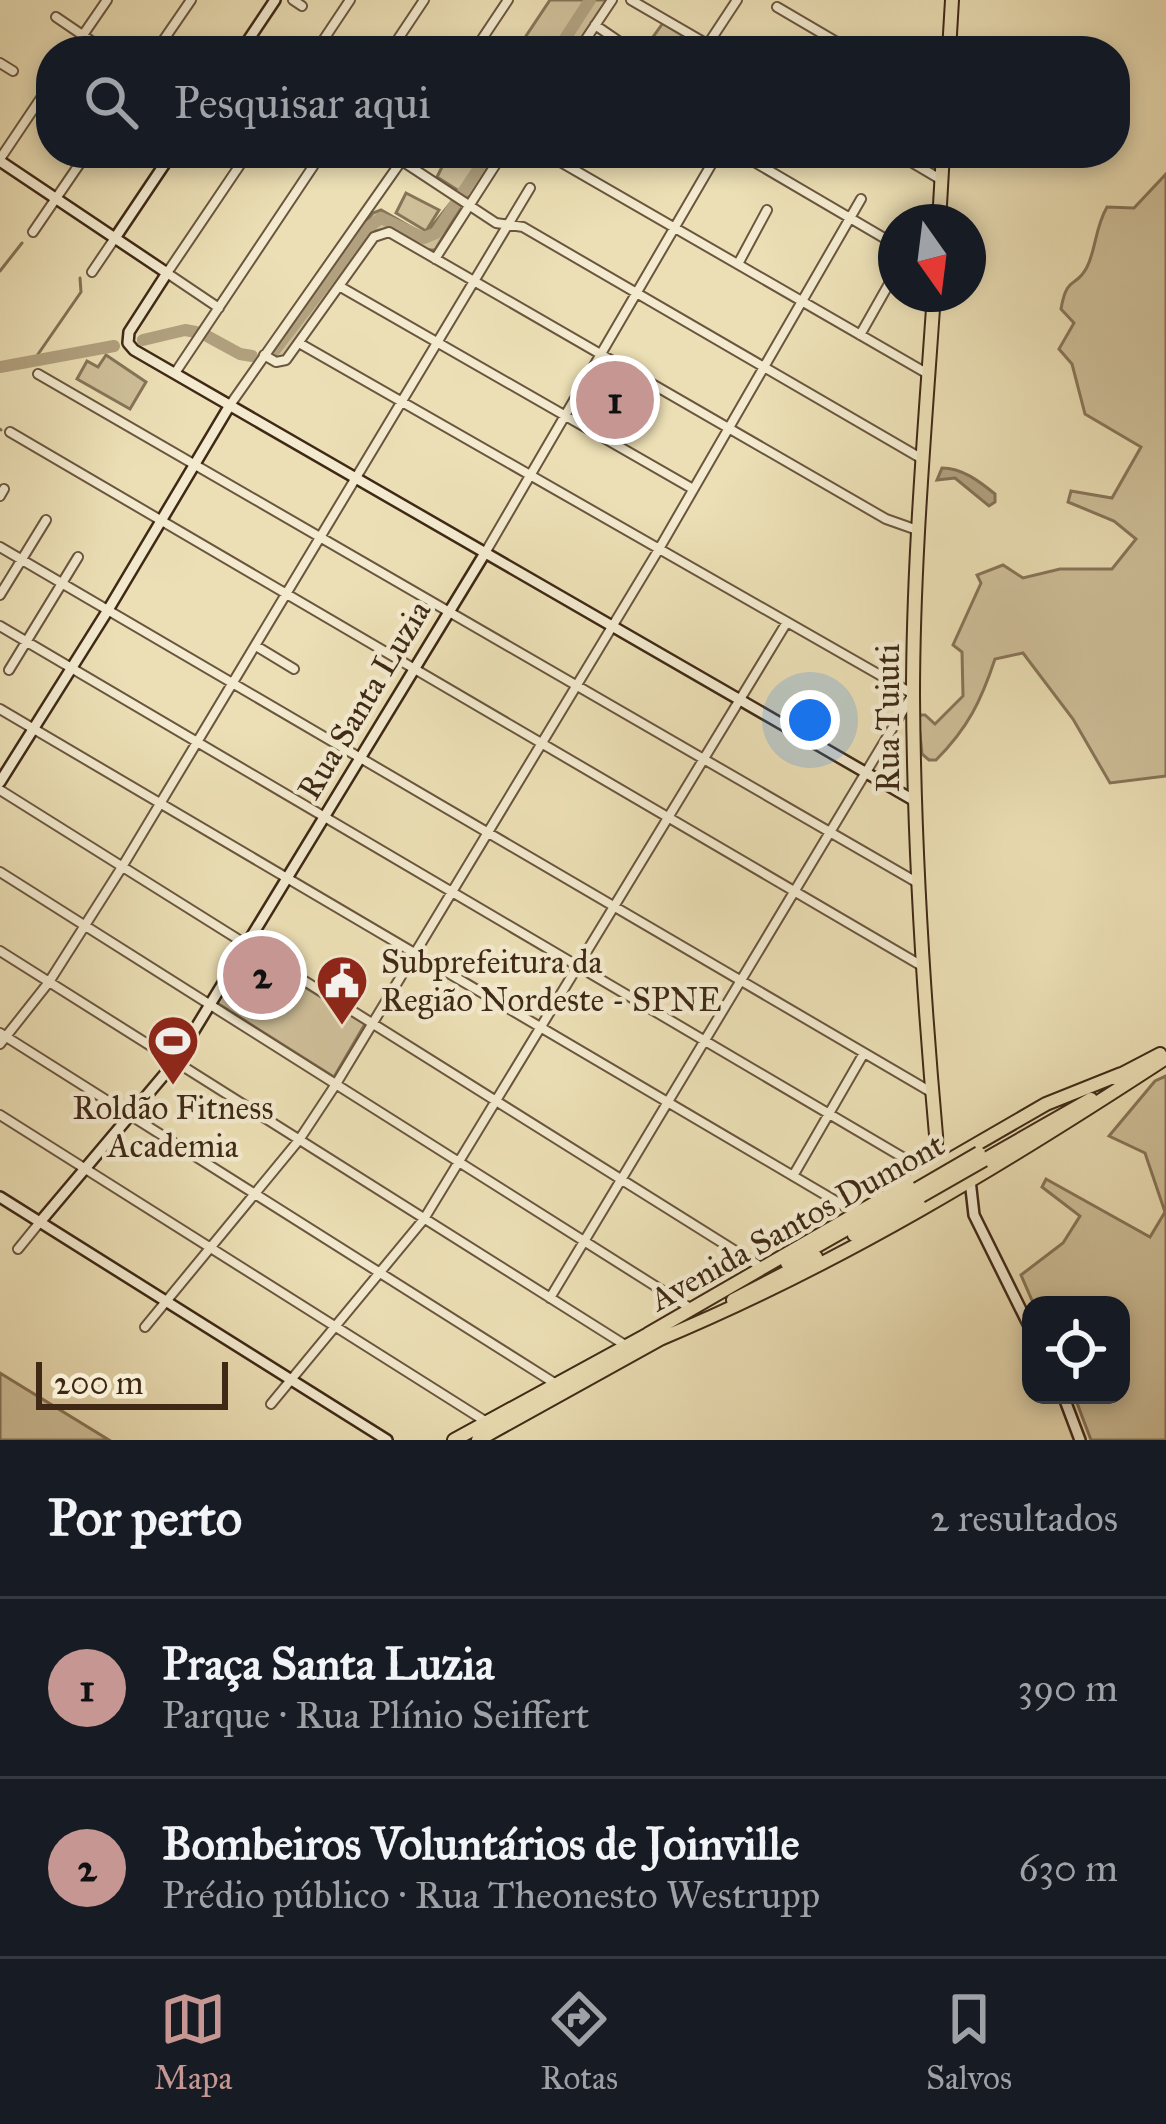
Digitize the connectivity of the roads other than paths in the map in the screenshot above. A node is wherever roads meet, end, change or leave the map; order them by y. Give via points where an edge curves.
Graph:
1 (106, 0) edge
2 (191, 0) edge
3 (275, 0) edge
4 (350, 0) edge
5 (424, 0) edge
6 (508, 0) edge
7 (611, 0) edge
8 (631, 0) edge
9 (662, 0) edge
10 (736, 0) edge
11 (952, 0) edge
12 (777, 8) dead end
13 (653, 13) junction
14 (56, 17) dead end
15 (595, 25) junction
16 (83, 35) joint
17 (167, 36) edge
18 (251, 36) edge
19 (326, 36) edge
20 (400, 36) edge
21 (484, 36) edge
22 (588, 36) edge
23 (611, 36) edge
24 (693, 36) edge
25 (712, 36) edge
26 (826, 36) edge
27 (950, 36) edge
28 (0, 63) edge
29 (13, 71) dead end
30 (36, 106) edge
31 (0, 160) edge
32 (77, 168) edge
33 (162, 168) edge
34 (238, 168) edge
35 (312, 168) edge
36 (396, 168) edge
37 (419, 168) edge
38 (490, 168) edge
39 (571, 168) edge
40 (709, 168) edge
41 (765, 168) edge
42 (922, 168) edge
43 (942, 168) edge
44 (941, 179) junction
45 (530, 188) dead end
46 (56, 199) junction
47 (861, 199) dead end
48 (462, 200) junction
49 (940, 204) edge
50 (767, 210) dead end
51 (850, 218) junction
52 (508, 226) junction
53 (675, 228) junction
54 (33, 232) dead end
55 (878, 234) edge
56 (115, 238) junction
57 (435, 259) junction
58 (737, 264) junction
59 (92, 272) dead end
60 (167, 273) junction
61 (475, 282) junction
62 (339, 286) junction
63 (637, 293) junction
64 (802, 301) junction
65 (878, 303) edge
66 (218, 308) junction
67 (933, 312) edge
68 (860, 334) junction
69 (299, 343) junction
70 (439, 343) junction
71 (263, 355) junction
72 (601, 355) junction
73 (764, 367) junction
74 (175, 373) junction
75 (38, 374) dead end
76 (929, 375) junction
77 (404, 403) junction
78 (230, 405) junction
79 (566, 416) junction
80 (728, 428) junction
81 (10, 432) dead end
82 (925, 460) junction
83 (195, 464) junction
84 (531, 476) junction
85 (358, 479) junction
86 (693, 489) junction
87 (46, 520) dead end
88 (162, 521) junction
89 (921, 531) junction
90 (322, 538) junction
91 (0, 547) edge
92 (658, 549) junction
93 (485, 553) junction
94 (78, 557) dead end
95 (22, 560) junction
96 (62, 583) junction
97 (0, 595) edge
98 (288, 595) junction
99 (108, 610) junction
100 (450, 612) junction
101 (787, 622) junction
102 (0, 626) edge
103 (612, 626) junction
104 (26, 642) junction
105 (256, 646) junction
106 (72, 668) junction
107 (294, 669) dead end
108 (10, 670) dead end
109 (416, 670) junction
110 (234, 684) junction
111 (576, 685) junction
112 (913, 694) junction
113 (740, 700) junction
114 (0, 709) edge
115 (34, 728) junction
116 (198, 742) junction
117 (541, 743) junction
118 (362, 759) junction
119 (704, 759) junction
120 (866, 772) junction
121 (0, 786) edge
122 (915, 801) junction
123 (160, 803) junction
124 (325, 818) junction
125 (669, 818) junction
126 (488, 832) junction
127 (830, 832) junction
128 (122, 867) junction
129 (0, 872) edge
130 (288, 878) junction
131 (920, 884) junction
132 (794, 891) junction
133 (452, 892) junction
134 (615, 907) junction
135 (85, 925) junction
136 (247, 945) junction
137 (0, 951) edge
138 (415, 953) junction
139 (579, 967) junction
140 (923, 967) junction
141 (740, 980) junction
142 (49, 982) junction
143 (211, 1005) junction
144 (372, 1024) junction
145 (542, 1028) junction
146 (2, 1038) edge
147 (703, 1040) junction
148 (864, 1053) junction
149 (1166, 1054) edge
150 (175, 1062) junction
151 (1121, 1074) junction
152 (336, 1084) junction
153 (931, 1092) junction
154 (666, 1101) junction
155 (497, 1102) junction
156 (0, 1114) edge
157 (829, 1114) junction
158 (130, 1115) junction
159 (299, 1140) junction
160 (937, 1141) junction
161 (982, 1156) junction
162 (955, 1157) junction
163 (904, 1158) dead end
164 (460, 1163) junction
165 (86, 1168) junction
166 (793, 1176) junction
167 (925, 1177) junction
168 (970, 1180) junction
169 (623, 1181) junction
170 (255, 1194) junction
171 (945, 1194) junction
172 (0, 1197) edge
173 (857, 1214) junction
174 (974, 1215) junction
175 (424, 1219) junction
176 (40, 1222) junction
177 (585, 1242) junction
178 (211, 1248) junction
179 (18, 1250) dead end
180 (762, 1268) junction
181 (381, 1273) junction
182 (550, 1298) junction
183 (166, 1301) junction
184 (691, 1309) junction
185 (1022, 1312) edge
186 (336, 1327) junction
187 (146, 1328) dead end
188 (654, 1336) junction
189 (626, 1346) junction
190 (291, 1380) junction
191 (556, 1384) junction
192 (272, 1404) dead end
193 (1066, 1404) edge
194 (487, 1422) junction
195 (460, 1439) edge
196 (387, 1440) edge
197 (478, 1440) edge
198 (1080, 1440) edge

1 - 16 street
2 - 17 street
3 - 18 street
4 - 19 street
5 - 20 street
6 - 21 street
7 - 15 street
8 - 13 street
9 - 13 street
10 - 25 street
11 - 27 main road
12 - 26 street
13 - 24 street
14 - 16 street
15 - 22 street
15 - 23 street
28 - 29 street
30 - 31 street
31 - 46 street
32 - 46 street
33 - 56 street
34 - 60 street
35 - 66 street
36 - 71 street
37 - 48 street
38 - 48 street
39 - 53 street
40 - 53 street, Rua Santa Luzia
41 - 51 street
42 - 44 street
43 - 44 main road
44 - 49 main road
45 - 52 street
46 - 54 street
46 - 56 street
47 - 51 street
48 - 52 street
48 - 57 street
50 - 58 street
51 - 55 street
51 - 64 street
52 - 61 street
52 - 63 street via 523,227
53 - 58 street
53 - 63 street, Rua Santa Luzia
56 - 59 street
56 - 60 street
57 - 61 street
57 - 62 street via 380,232
58 - 64 street
60 - 66 street
60 - 74 street via 128,343
61 - 70 street
61 - 72 street
62 - 69 street
62 - 70 street
63 - 72 street, Rua Santa Luzia
63 - 73 street
64 - 68 street
64 - 73 street
65 - 68 street
66 - 74 street
67 - 76 main road, Rua Tuiuti
68 - 76 street
69 - 71 street via 284,362
69 - 77 street
70 - 77 street
70 - 79 street
71 - 78 street
72 - 79 street, Rua Santa Luzia
72 - 80 street
73 - 80 street
73 - 82 street
74 - 78 street
75 - 83 street
76 - 82 main road, Rua Tuiuti
77 - 84 street
77 - 85 street
78 - 83 street
78 - 85 street
79 - 84 street, Rua Santa Luzia
79 - 86 street
80 - 86 street
80 - 89 street
81 - 88 street
82 - 89 main road, Rua Tuiuti
83 - 88 street
83 - 90 street
84 - 92 street
84 - 93 street, Rua Santa Luzia
85 - 90 street
85 - 93 street
86 - 92 street
87 - 95 street
88 - 98 street
88 - 99 street
89 - 112 main road, Rua Tuiuti
90 - 98 street
90 - 100 street
91 - 95 street
92 - 101 street
92 - 103 street
93 - 100 street, Rua Santa Luzia
93 - 103 street
94 - 96 street
95 - 96 street
95 - 97 street
96 - 99 street
96 - 104 street
98 - 105 street
98 - 109 street
99 - 106 street
99 - 110 street
100 - 109 street, Rua Santa Luzia
100 - 111 street
101 - 112 street
101 - 113 street
102 - 104 street
103 - 111 street
103 - 113 street
104 - 106 street
104 - 108 street
105 - 107 street
105 - 110 street
106 - 115 street
106 - 116 street
109 - 117 street
109 - 118 street, Rua Santa Luzia
110 - 116 street
110 - 118 street
111 - 117 street
111 - 119 street
112 - 120 street
112 - 122 main road, Rua Tuiuti
113 - 119 street
113 - 120 street
114 - 115 street
115 - 121 street
115 - 123 street
116 - 123 street
116 - 124 street
117 - 125 street
117 - 126 street
118 - 124 street, Rua Santa Luzia
118 - 126 street
119 - 125 street
119 - 127 street
120 - 122 street
120 - 127 street
121 - 128 street
122 - 131 main road, Rua Tuiuti
123 - 128 street
123 - 130 street
124 - 130 street, Rua Santa Luzia
124 - 133 street
125 - 132 street
125 - 134 street
126 - 133 street
126 - 134 street
127 - 131 street
127 - 132 street
128 - 135 street
128 - 136 street
129 - 135 street
130 - 136 street, Rua Santa Luzia
130 - 138 street
131 - 140 main road, Rua Tuiuti
132 - 140 street
132 - 141 street
133 - 138 street
133 - 139 street
134 - 139 street
134 - 141 street
135 - 142 street
135 - 143 street
136 - 143 street, Rua Santa Luzia
136 - 144 street
137 - 142 street
138 - 144 street
138 - 145 street
139 - 145 street
139 - 147 street
140 - 153 main road, Rua Tuiuti
141 - 147 street
141 - 148 street
142 - 146 street
142 - 150 street
143 - 150 street, Rua Santa Luzia
143 - 152 street
144 - 152 street
144 - 155 street
145 - 154 street
145 - 155 street
146 - 158 street
147 - 154 street
147 - 157 street
148 - 153 street
148 - 157 street
149 - 151 main road, Avenida Santos Dumont
149 - 161 main road, Avenida Santos Dumont
149 - 168 main road
150 - 158 street, Rua Santa Luzia
150 - 159 street
151 - 161 main road, Avenida Santos Dumont
151 - 162 main road via 1046,1104
152 - 159 street
152 - 164 street
153 - 160 main road, Rua Tuiuti
154 - 166 street
154 - 169 street
155 - 164 street
155 - 169 street
156 - 165 street
157 - 163 street
157 - 166 street
158 - 165 street, Rua Santa Luzia
158 - 170 street
159 - 170 street
159 - 175 street
160 - 162 main road
160 - 167 main road, Rua Tuiuti
161 - 167 main road, Avenida Santos Dumont, bridge
162 - 167 main road
162 - 168 main road
164 - 175 street
164 - 177 street
165 - 176 street, Rua Santa Luzia
165 - 178 street
166 - 173 street
167 - 171 main road
167 - 173 main road
167 - 188 main road, Avenida Santos Dumont
168 - 171 main road
168 - 174 street
169 - 177 street
169 - 180 street
170 - 178 street
170 - 181 street
171 - 174 street
171 - 188 main road via 782,1286
172 - 176 street
173 - 180 main road
174 - 185 street
175 - 181 street
175 - 182 street
176 - 179 street, Rua Santa Luzia
176 - 183 street
177 - 182 street
177 - 184 street
178 - 183 street
178 - 186 street
180 - 184 main road
181 - 186 street
181 - 191 street
182 - 189 street
183 - 187 street
183 - 190 street
184 - 188 main road
186 - 190 street
186 - 194 street
188 - 189 main road, Avenida Santos Dumont
188 - 197 main road, Avenida Santos Dumont
189 - 191 main road, Avenida Santos Dumont
190 - 192 street
190 - 196 street
191 - 194 main road, Avenida Santos Dumont
193 - 198 street
194 - 195 main road, Avenida Santos Dumont

